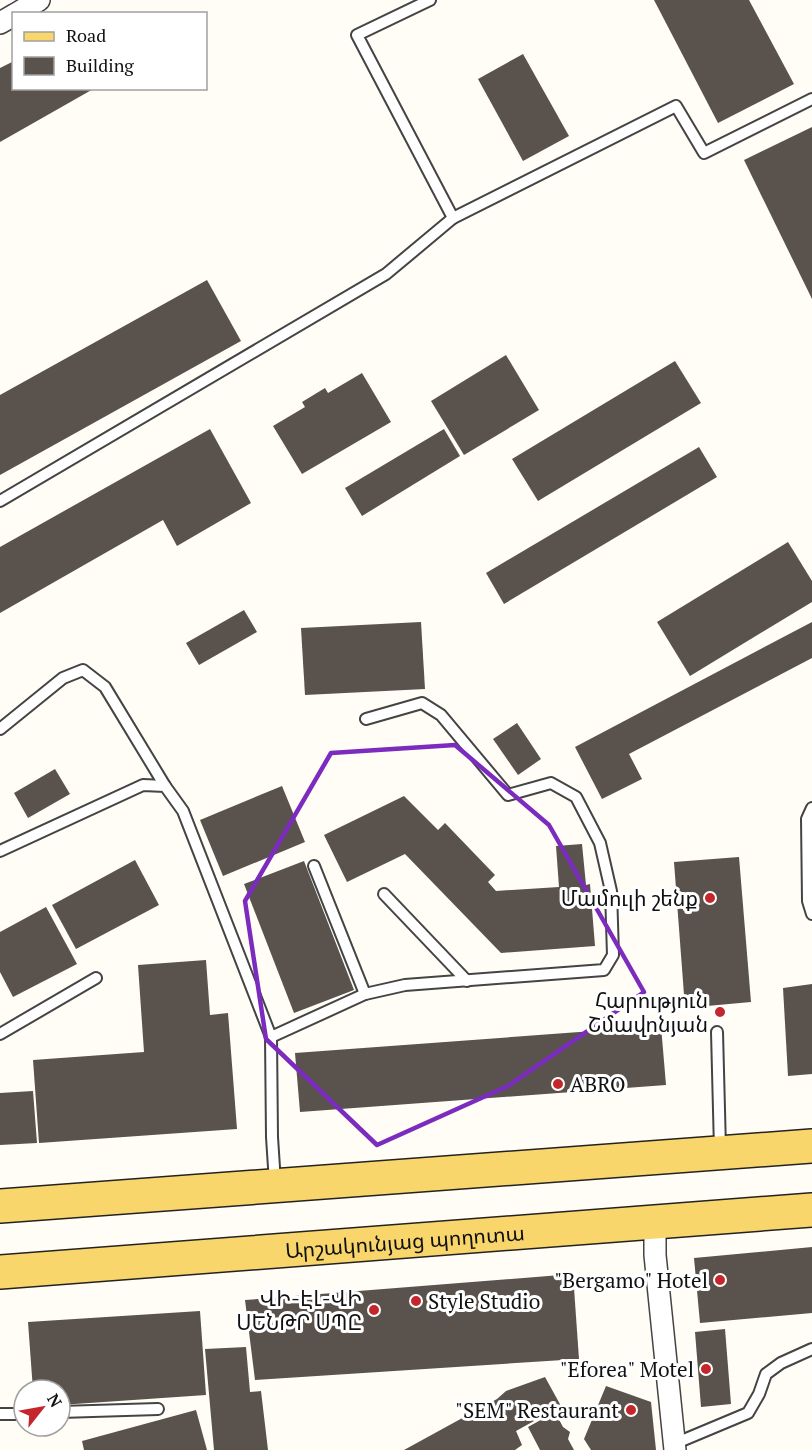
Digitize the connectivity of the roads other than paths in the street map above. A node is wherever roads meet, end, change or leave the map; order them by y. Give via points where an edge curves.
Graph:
1 (39, 0) edge
2 (430, 0) edge
3 (18, 12) edge
4 (812, 99) edge
5 (453, 218) junction
6 (0, 501) edge
7 (366, 719) dead end
8 (0, 729) edge
9 (165, 786) junction
10 (812, 808) edge
11 (0, 851) edge
12 (314, 866) dead end
13 (384, 894) dead end
14 (812, 914) edge
15 (96, 978) dead end
16 (467, 981) junction
17 (365, 994) junction
18 (717, 1032) dead end
19 (0, 1034) edge
20 (271, 1037) junction
21 (812, 1146) edge
22 (721, 1153) junction
23 (276, 1185) junction
24 (0, 1206) edge
25 (812, 1210) edge
26 (656, 1222) junction
27 (0, 1272) edge
28 (812, 1349) edge
29 (158, 1409) dead end
30 (72, 1412) edge
31 (675, 1447) edge

1 - 3 street
2 - 5 lane via 357,35
4 - 5 lane via 704,153 676,106
5 - 6 lane via 386,274
7 - 16 lane via 422,703 441,715 508,795 551,783 576,797 600,843 612,913 613,955 604,970
8 - 9 lane via 63,678 83,670 105,687
9 - 11 lane via 142,784
9 - 20 lane via 183,811
10 - 14 lane via 807,819 808,901
12 - 17 lane
13 - 16 lane
15 - 19 lane
16 - 17 lane via 405,985
17 - 20 lane
18 - 22 lane
20 - 23 lane
21 - 22 main road
22 - 23 main road
23 - 24 main road
25 - 26 main road, Արշակունյաց պողոտա
26 - 27 main road, Արշակունյաց պողոտա
26 - 31 street via 655,1255
28 - 31 lane via 766,1374 748,1413
29 - 30 lane

